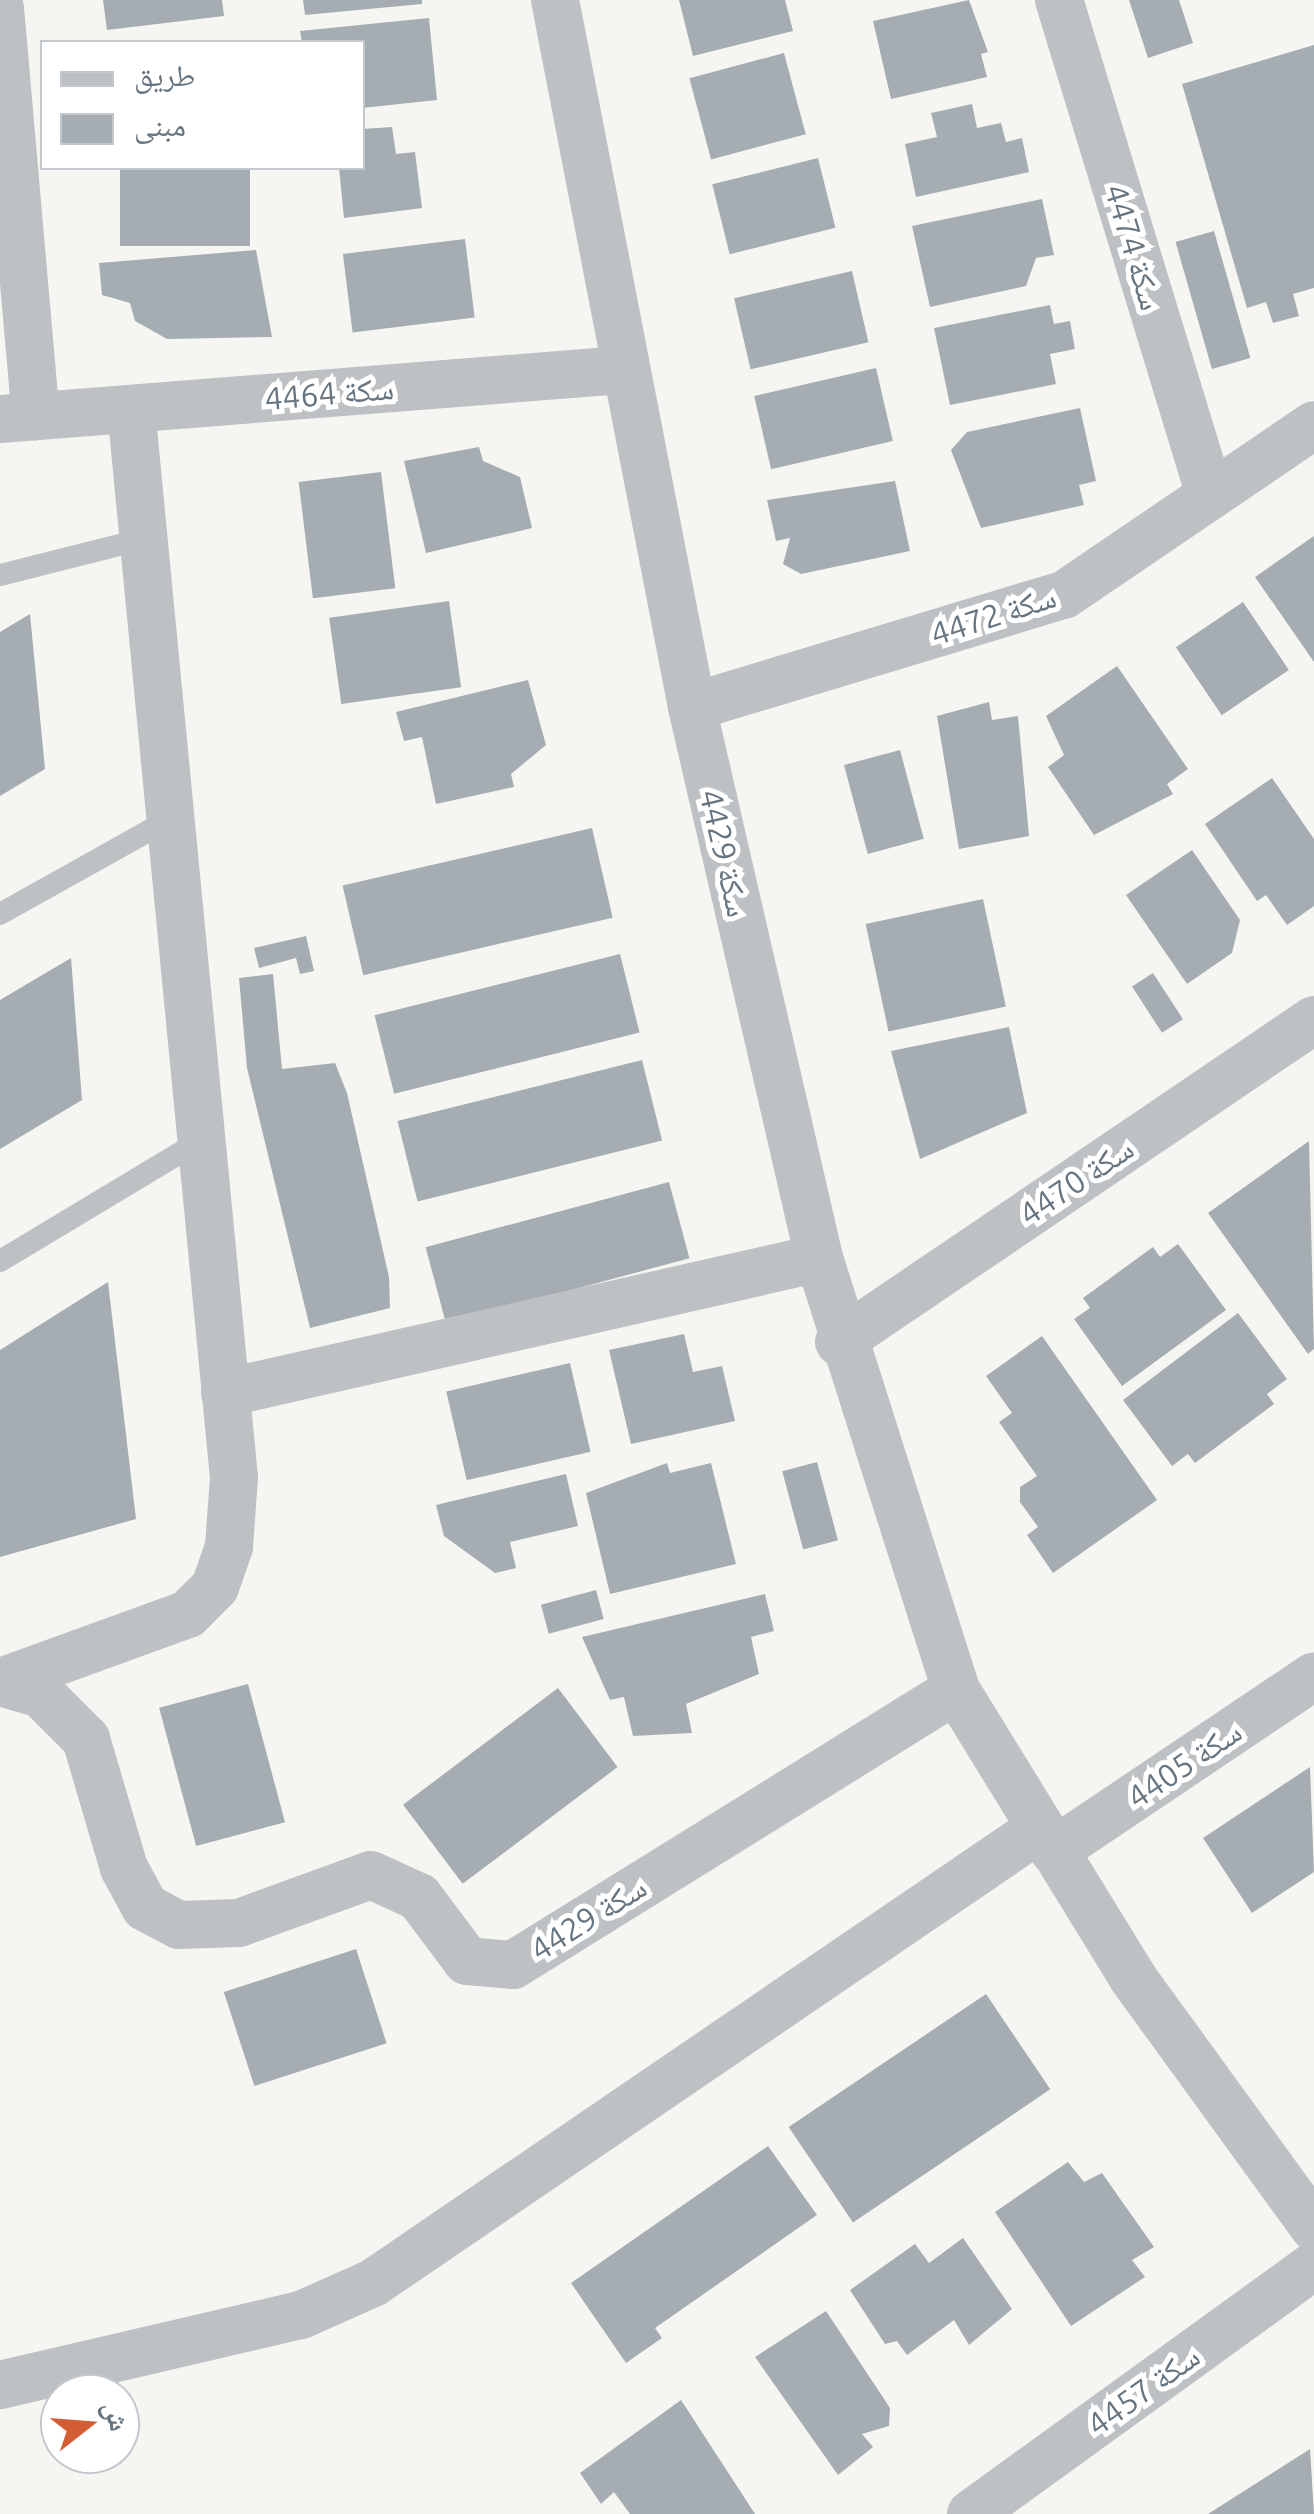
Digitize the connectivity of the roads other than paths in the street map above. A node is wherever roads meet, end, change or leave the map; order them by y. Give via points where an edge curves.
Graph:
1 (555, 0) edge
2 (1058, 0) edge
3 (0, 8) edge
4 (622, 370) junction
5 (130, 409) junction
6 (18, 418) edge
7 (1314, 425) edge
8 (1210, 494) junction
9 (144, 539) junction
10 (0, 574) edge
11 (692, 707) junction
12 (170, 819) junction
13 (0, 914) edge
14 (1314, 1020) edge
15 (201, 1140) junction
16 (819, 1258) junction
17 (0, 1261) edge
18 (839, 1342) junction
19 (226, 1393) junction
20 (1314, 1676) edge
21 (0, 1682) edge
22 (956, 1690) junction
23 (1046, 1840) junction
24 (1314, 2227) edge
25 (1314, 2266) edge
26 (0, 2385) edge
27 (971, 2514) edge

1 - 4 street, سكة 4429
2 - 8 street, سكة 4474
3 - 6 street, سكة 4464
4 - 5 street, سكة 4464
4 - 11 street, سكة 4429
5 - 6 street, سكة 4464
5 - 9 street
7 - 8 street, سكة 4472
8 - 11 street, سكة 4472 via 1064,594
9 - 10 lane
9 - 12 street
11 - 16 street, سكة 4429
12 - 13 lane
12 - 15 street
14 - 18 street, سكة 4470
15 - 17 lane
15 - 19 street
16 - 18 street, سكة 4429
16 - 19 street
18 - 22 street, سكة 4429
19 - 21 street via 234,1478 215,1587 188,1614
20 - 23 street, سكة 4405
21 - 22 street, سكة 4429 via 41,1694 86,1739 145,1907 179,1925 239,1922 370,1875 419,1897 467,1961 512,1965
22 - 23 street, سكة 4429
23 - 24 street, سكة 4429 via 1132,1978
23 - 26 street, سكة 4405 via 373,2284 301,2315
25 - 27 street, سكة 4457

